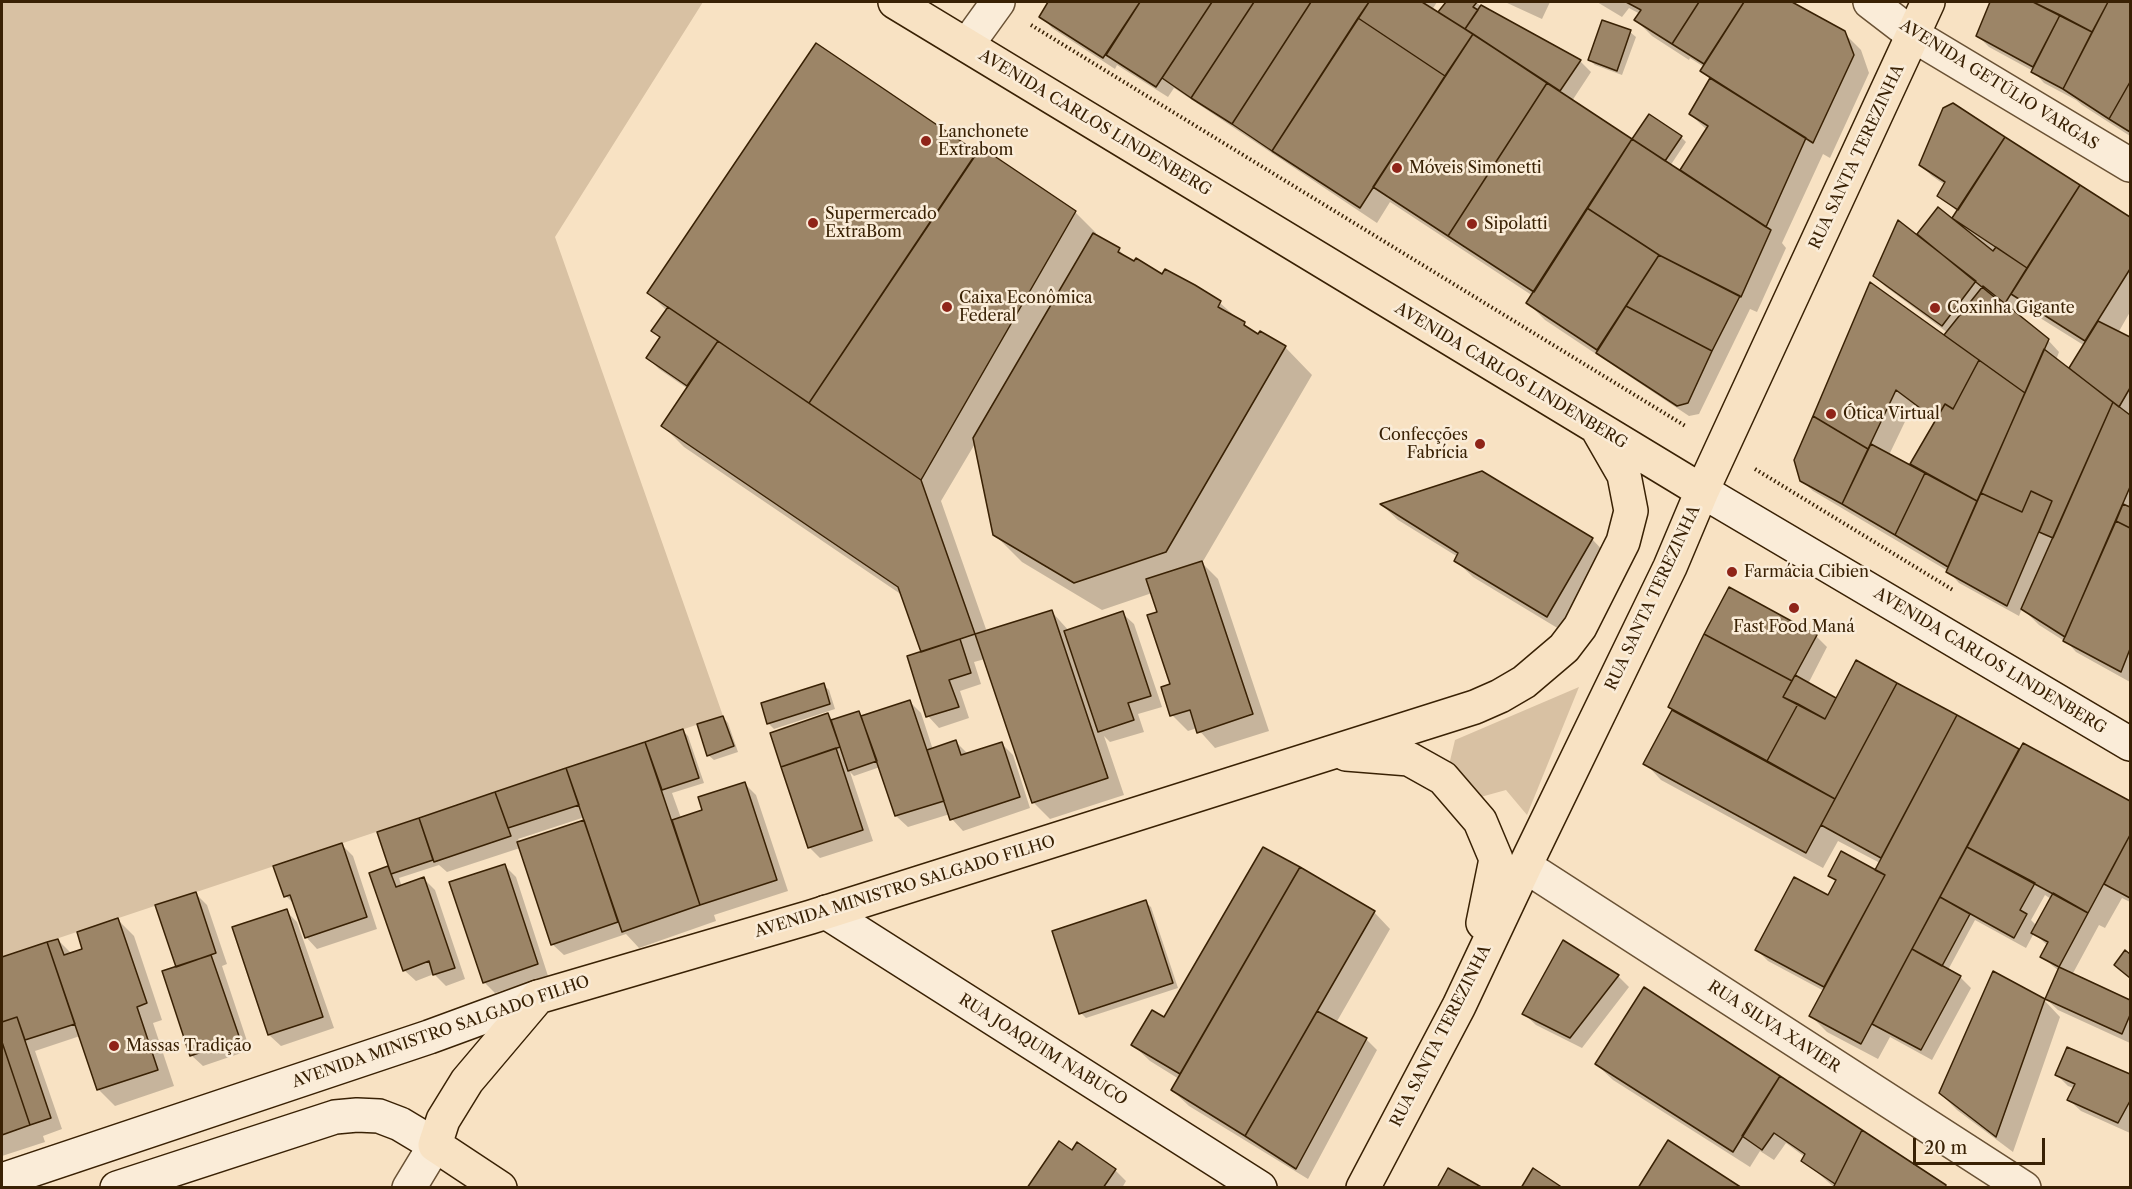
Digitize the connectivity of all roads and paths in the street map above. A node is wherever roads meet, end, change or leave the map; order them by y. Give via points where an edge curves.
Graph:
1 (895, 2) edge
2 (1870, 2) edge
3 (1928, 2) edge
4 (997, 3) edge
5 (1913, 35) junction
6 (967, 45) junction
7 (2130, 165) edge
8 (1597, 429) junction
9 (1722, 449) junction
10 (1702, 491) junction
11 (1957, 592) dead end
12 (2130, 744) edge
13 (1329, 753) junction
14 (1525, 866) junction
15 (826, 912) junction
16 (538, 997) junction
17 (1459, 1006) junction
18 (435, 1145) junction
19 (2, 1180) edge
20 (117, 1188) edge
21 (409, 1188) edge
22 (500, 1188) edge
23 (1260, 1188) edge
24 (1363, 1188) edge
25 (2024, 1188) edge

1 - 6 main road, AVENIDA CARLOS LINDENBERG
2 - 5 main road, AVENIDA GETÚLIO VARGAS
3 - 5 main road, RUA SANTA TEREZINHA
4 - 6 main road
4 - 9 path
5 - 7 main road, AVENIDA GETÚLIO VARGAS
5 - 9 main road, RUA SANTA TEREZINHA
6 - 8 main road, AVENIDA CARLOS LINDENBERG
8 - 10 main road, AVENIDA CARLOS LINDENBERG
8 - 13 main road, AVENIDA MINISTRO SALGADO FILHO via 1624,475 1630,511 1623,542 1580,627 1564,648 1524,682 1500,696
9 - 10 main road, RUA SANTA TEREZINHA
9 - 11 path
10 - 12 main road, AVENIDA CARLOS LINDENBERG
10 - 14 main road, RUA SANTA TEREZINHA via 1670,567
13 - 15 main road, AVENIDA MINISTRO SALGADO FILHO
13 - 17 main road via 1409,759 1443,778 1480,821 1496,859 1485,919
14 - 17 main road, RUA SANTA TEREZINHA
14 - 25 main road, RUA SILVA XAVIER
15 - 16 main road, AVENIDA MINISTRO SALGADO FILHO
15 - 23 main road, RUA JOAQUIM NABUCO
16 - 18 main road via 467,1081 443,1120
16 - 19 main road, AVENIDA MINISTRO SALGADO FILHO
17 - 24 main road, RUA SANTA TEREZINHA
18 - 20 main road via 379,1116 335,1117
18 - 21 main road
18 - 22 main road

